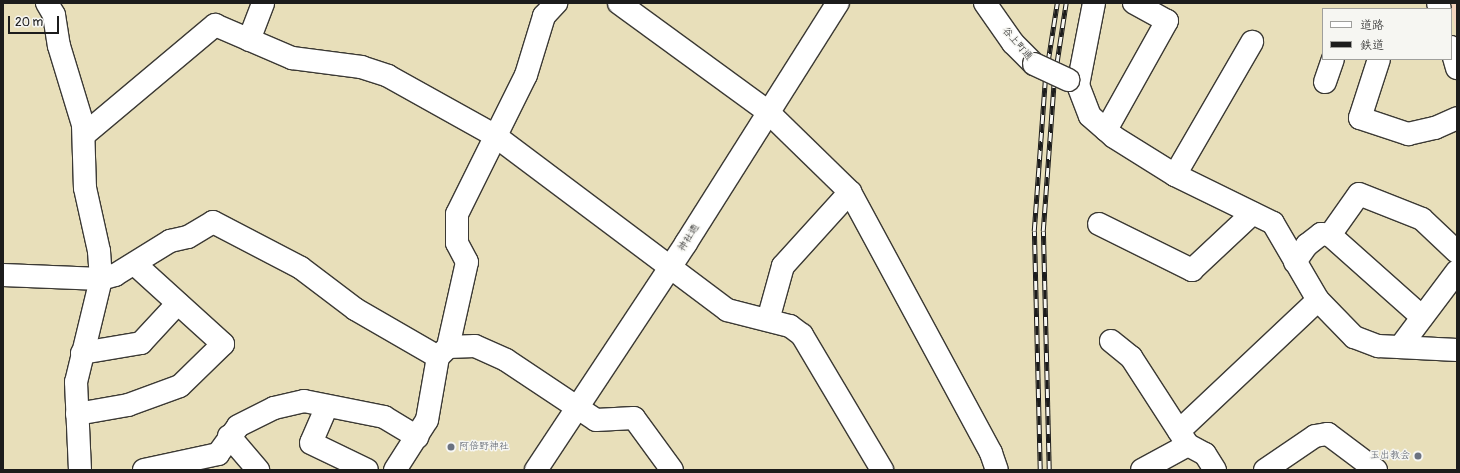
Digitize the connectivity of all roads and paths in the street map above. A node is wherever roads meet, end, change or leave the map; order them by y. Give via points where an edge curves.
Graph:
1 (47, 3) edge
2 (263, 3) edge
3 (556, 3) edge
4 (619, 3) edge
5 (838, 3) edge
6 (985, 3) edge
7 (1094, 3) edge
8 (1134, 3) edge
9 (249, 40) junction
10 (1252, 42) dead end
11 (1333, 60) edge
12 (1379, 60) edge
13 (1325, 82) dead end
14 (1074, 83) junction
15 (767, 111) junction
16 (1457, 118) edge
17 (1106, 130) junction
18 (84, 134) junction
19 (494, 135) junction
20 (1175, 174) junction
21 (850, 192) junction
22 (1253, 214) junction
23 (1099, 224) dead end
24 (1330, 236) junction
25 (1457, 252) edge
26 (1295, 262) junction
27 (136, 265) junction
28 (669, 269) junction
29 (1457, 271) edge
30 (3, 275) edge
31 (101, 279) junction
32 (1318, 300) junction
33 (178, 302) junction
34 (1422, 317) junction
35 (768, 320) junction
36 (1111, 341) dead end
37 (1400, 347) junction
38 (1456, 348) edge
39 (443, 352) junction
40 (82, 353) junction
41 (327, 406) junction
42 (576, 407) junction
43 (77, 414) junction
44 (229, 436) junction
45 (417, 437) junction
46 (1184, 438) junction
47 (80, 470) edge
48 (144, 470) edge
49 (258, 470) edge
50 (367, 470) edge
51 (395, 470) edge
52 (536, 470) edge
53 (672, 470) edge
54 (882, 470) edge
55 (997, 470) edge
56 (1142, 470) edge
57 (1215, 470) edge
58 (1265, 470) edge
59 (1376, 470) edge

1 - 18 street via 54,15 59,46
2 - 9 street
3 - 19 street via 544,16 526,75
4 - 15 street
5 - 15 street, 神社通
6 - 14 street, 谷上町通, bridge via 1013,43 1034,64
7 - 14 street
8 - 17 street via 1167,21
9 - 18 street via 215,25
9 - 19 street via 292,58 361,67 388,76
10 - 20 street
11 - 13 street
12 - 16 street via 1360,118 1408,134 1435,128
14 - 17 street via 1090,116
15 - 21 street
15 - 28 street, 神社通
17 - 20 street
18 - 31 street via 85,188 99,251
19 - 28 street
19 - 39 street via 458,214 457,243 467,262
20 - 22 street
21 - 35 street via 783,266
21 - 55 street via 991,452
22 - 23 street via 1192,270
22 - 26 street via 1273,223
24 - 25 street via 1358,194 1422,219
24 - 26 street via 1321,234
24 - 34 street
26 - 32 street
27 - 31 street
27 - 33 street
27 - 39 street via 170,242 188,238 213,222 223,224 301,268 355,308
28 - 35 street via 727,310
28 - 42 street, 神社通
29 - 34 street
30 - 31 street
31 - 40 street
32 - 37 street via 1354,337 1378,346
32 - 46 street
33 - 40 street via 141,343
33 - 43 street via 223,344 180,386 128,405
34 - 37 street
35 - 54 street via 790,326 802,334
36 - 46 street via 1131,357
37 - 38 street
39 - 42 street via 475,346 506,360
39 - 45 street via 427,420
40 - 43 street via 76,382
41 - 44 street via 304,402 274,408 238,426
41 - 45 street via 384,417
41 - 50 street via 311,443
42 - 52 street, 神社通
42 - 53 street via 596,420 634,418
43 - 47 street
44 - 48 street via 218,454
44 - 49 street
45 - 51 street
46 - 56 street
46 - 57 street via 1206,454
58 - 59 street via 1315,436 1328,434

